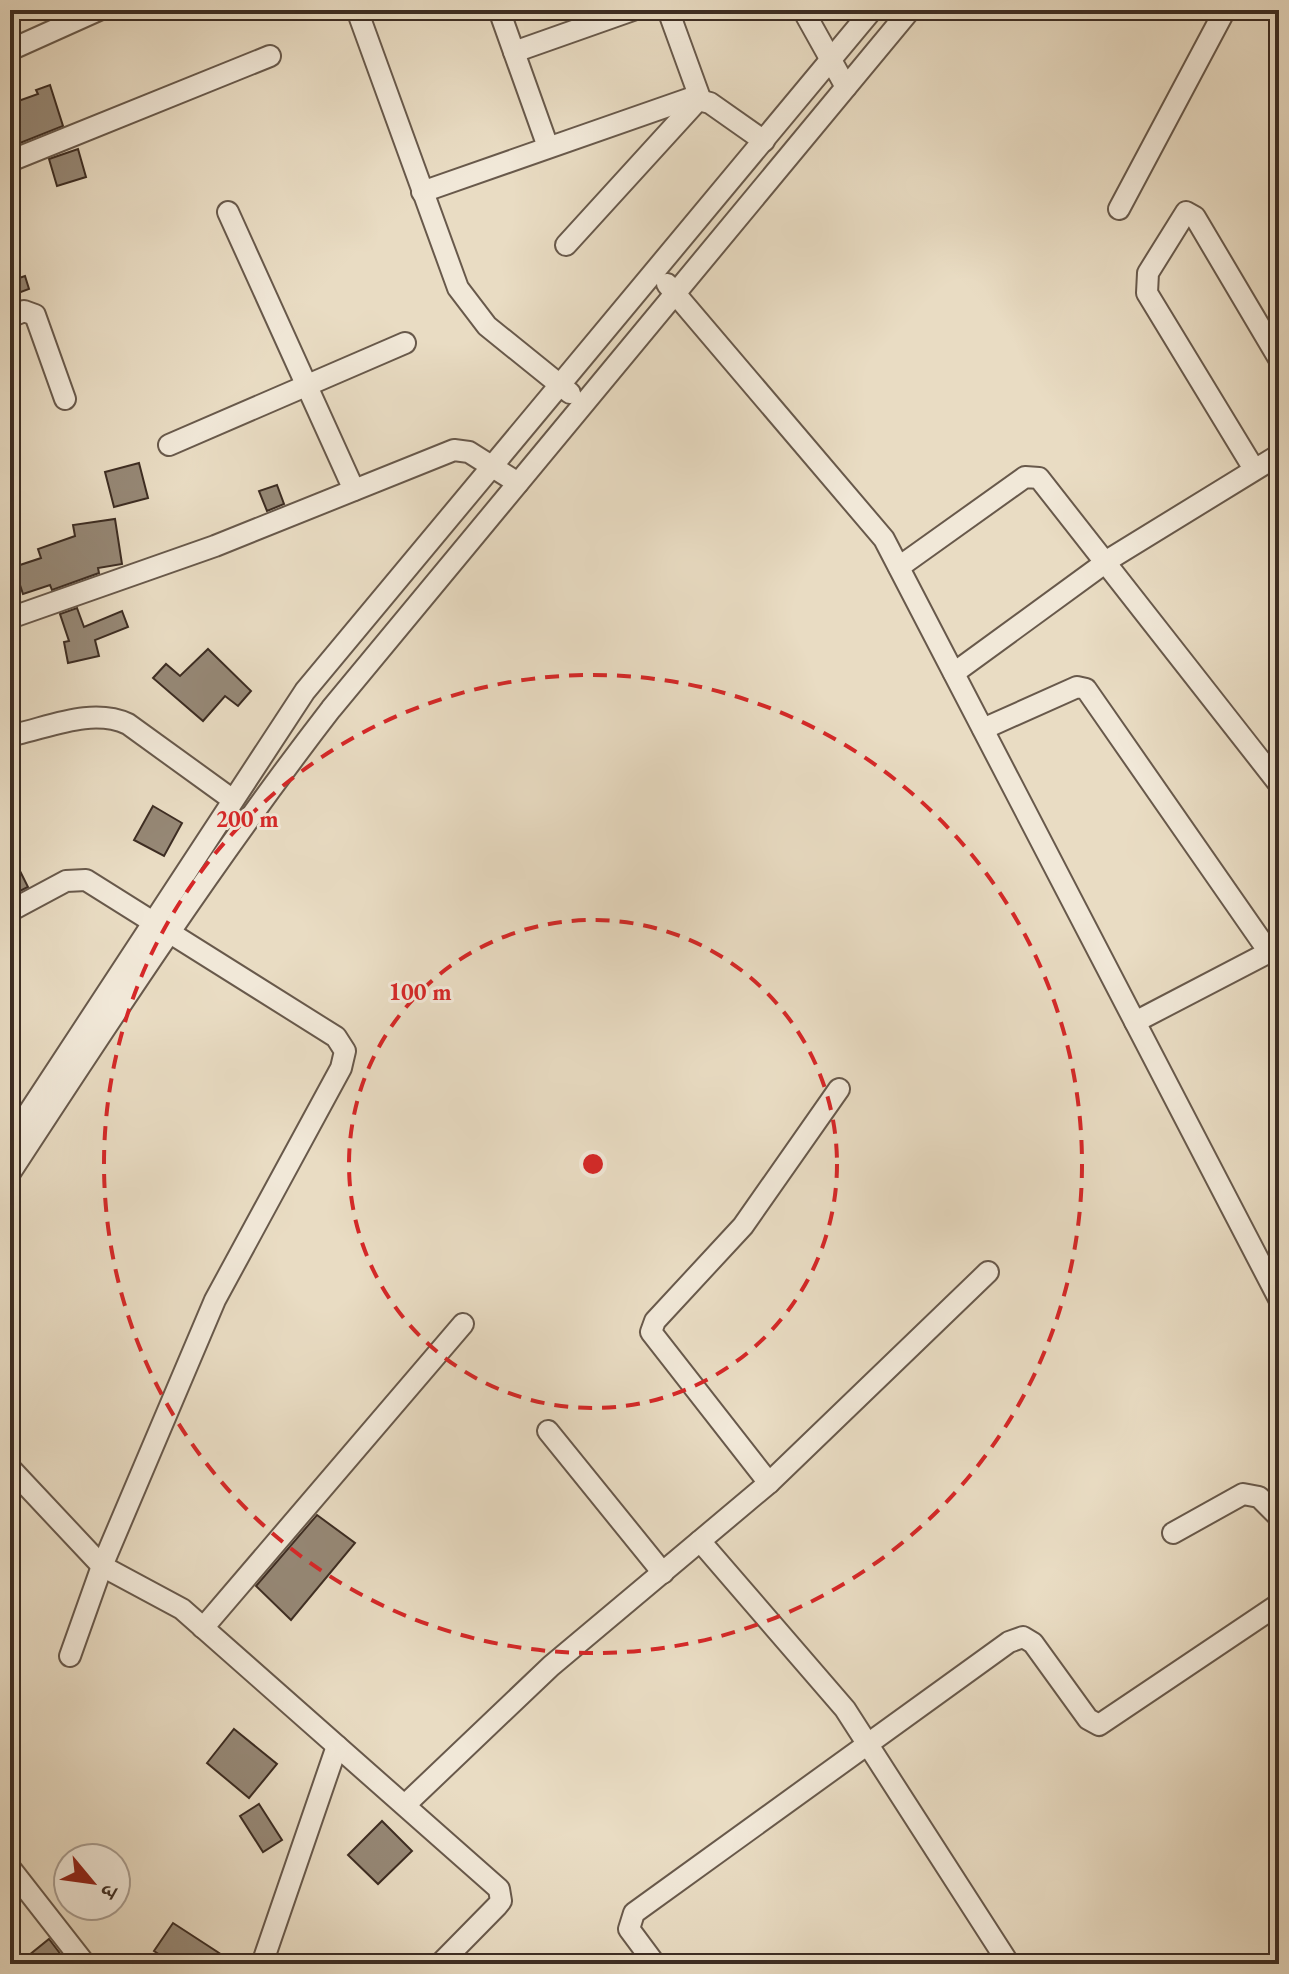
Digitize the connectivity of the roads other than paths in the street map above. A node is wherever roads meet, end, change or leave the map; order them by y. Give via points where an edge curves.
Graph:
1 (99, 10) edge
2 (357, 10) edge
3 (499, 10) edge
4 (633, 10) edge
5 (668, 10) edge
6 (803, 10) edge
7 (872, 10) edge
8 (910, 10) edge
9 (1225, 10) edge
10 (10, 50) edge
11 (514, 52) junction
12 (270, 56) dead end
13 (831, 60) junction
14 (846, 87) junction
15 (700, 98) junction
16 (764, 141) junction
17 (548, 147) junction
18 (10, 161) edge
19 (422, 192) junction
20 (1119, 209) dead end
21 (228, 212) dead end
22 (566, 245) dead end
23 (655, 271) junction
24 (676, 292) junction
25 (10, 317) edge
26 (405, 343) dead end
27 (1279, 359) edge
28 (560, 384) junction
29 (307, 386) junction
30 (65, 399) dead end
31 (583, 403) junction
32 (169, 445) dead end
33 (1279, 455) edge
34 (492, 466) junction
35 (1254, 469) junction
36 (518, 483) junction
37 (354, 490) junction
38 (1105, 563) junction
39 (899, 567) junction
40 (10, 618) edge
41 (954, 673) junction
42 (983, 729) junction
43 (17, 734) dead end
44 (1279, 784) edge
45 (233, 800) junction
46 (10, 911) edge
47 (161, 927) junction
48 (1274, 950) edge
49 (1135, 1022) junction
50 (839, 1089) dead end
51 (10, 1141) edge
52 (10, 1173) edge
53 (988, 1272) dead end
54 (1279, 1299) edge
55 (463, 1324) dead end
56 (548, 1431) dead end
57 (10, 1468) edge
58 (769, 1483) junction
59 (1279, 1517) edge
60 (1173, 1533) dead end
61 (700, 1541) junction
62 (102, 1566) junction
63 (663, 1573) junction
64 (1279, 1604) edge
65 (203, 1628) junction
66 (70, 1656) dead end
67 (868, 1744) junction
68 (337, 1746) junction
69 (405, 1805) junction
70 (10, 1868) edge
71 (85, 1964) edge
72 (262, 1964) edge
73 (440, 1964) edge
74 (655, 1964) edge
75 (1009, 1964) edge

1 - 10 street
2 - 19 street
3 - 11 street
4 - 11 street
5 - 15 street
6 - 13 street
7 - 13 street
8 - 14 street
9 - 20 street
11 - 17 street
12 - 18 street
13 - 14 street
13 - 16 street
14 - 24 street
15 - 16 street
15 - 17 street via 683,99
15 - 22 street
16 - 23 street
17 - 19 street
19 - 28 street via 467,303 487,326
21 - 29 street
23 - 24 street
23 - 28 street
24 - 31 street
24 - 39 street via 884,539
25 - 30 street via 24,311 35,315
26 - 29 street
27 - 35 street via 1195,217 1186,212 1148,273 1147,293
28 - 31 street
28 - 34 street
29 - 32 street
29 - 37 street
31 - 36 street
33 - 35 street
34 - 36 street
34 - 37 street via 454,450
34 - 45 street via 305,691
35 - 38 street
36 - 47 street via 331,709
37 - 40 street via 215,546
38 - 39 street via 1044,482 1033,476
38 - 41 street
38 - 44 street
39 - 41 street
41 - 42 street
42 - 48 street via 1077,687 1086,689
42 - 49 street
43 - 45 street via 93,716 111,718 128,724
45 - 47 street
46 - 47 street via 77,878
47 - 51 street
47 - 52 street
47 - 62 street via 336,1037 345,1059 229,1270
48 - 49 street
49 - 54 street
50 - 58 street via 743,1226 655,1321 651,1332
53 - 58 street
55 - 65 street
56 - 63 street
57 - 62 street
58 - 61 street
59 - 60 street via 1259,1497 1243,1494
61 - 63 street
61 - 67 street via 824,1683
62 - 65 street via 167,1598
62 - 66 street
63 - 69 street via 526,1688
64 - 67 street via 1105,1724 1088,1719 1033,1643 1023,1637
65 - 68 street
67 - 74 street via 634,1913 629,1929
67 - 75 street
68 - 69 street
68 - 72 street
69 - 73 street via 501,1895 497,1906
70 - 71 street

